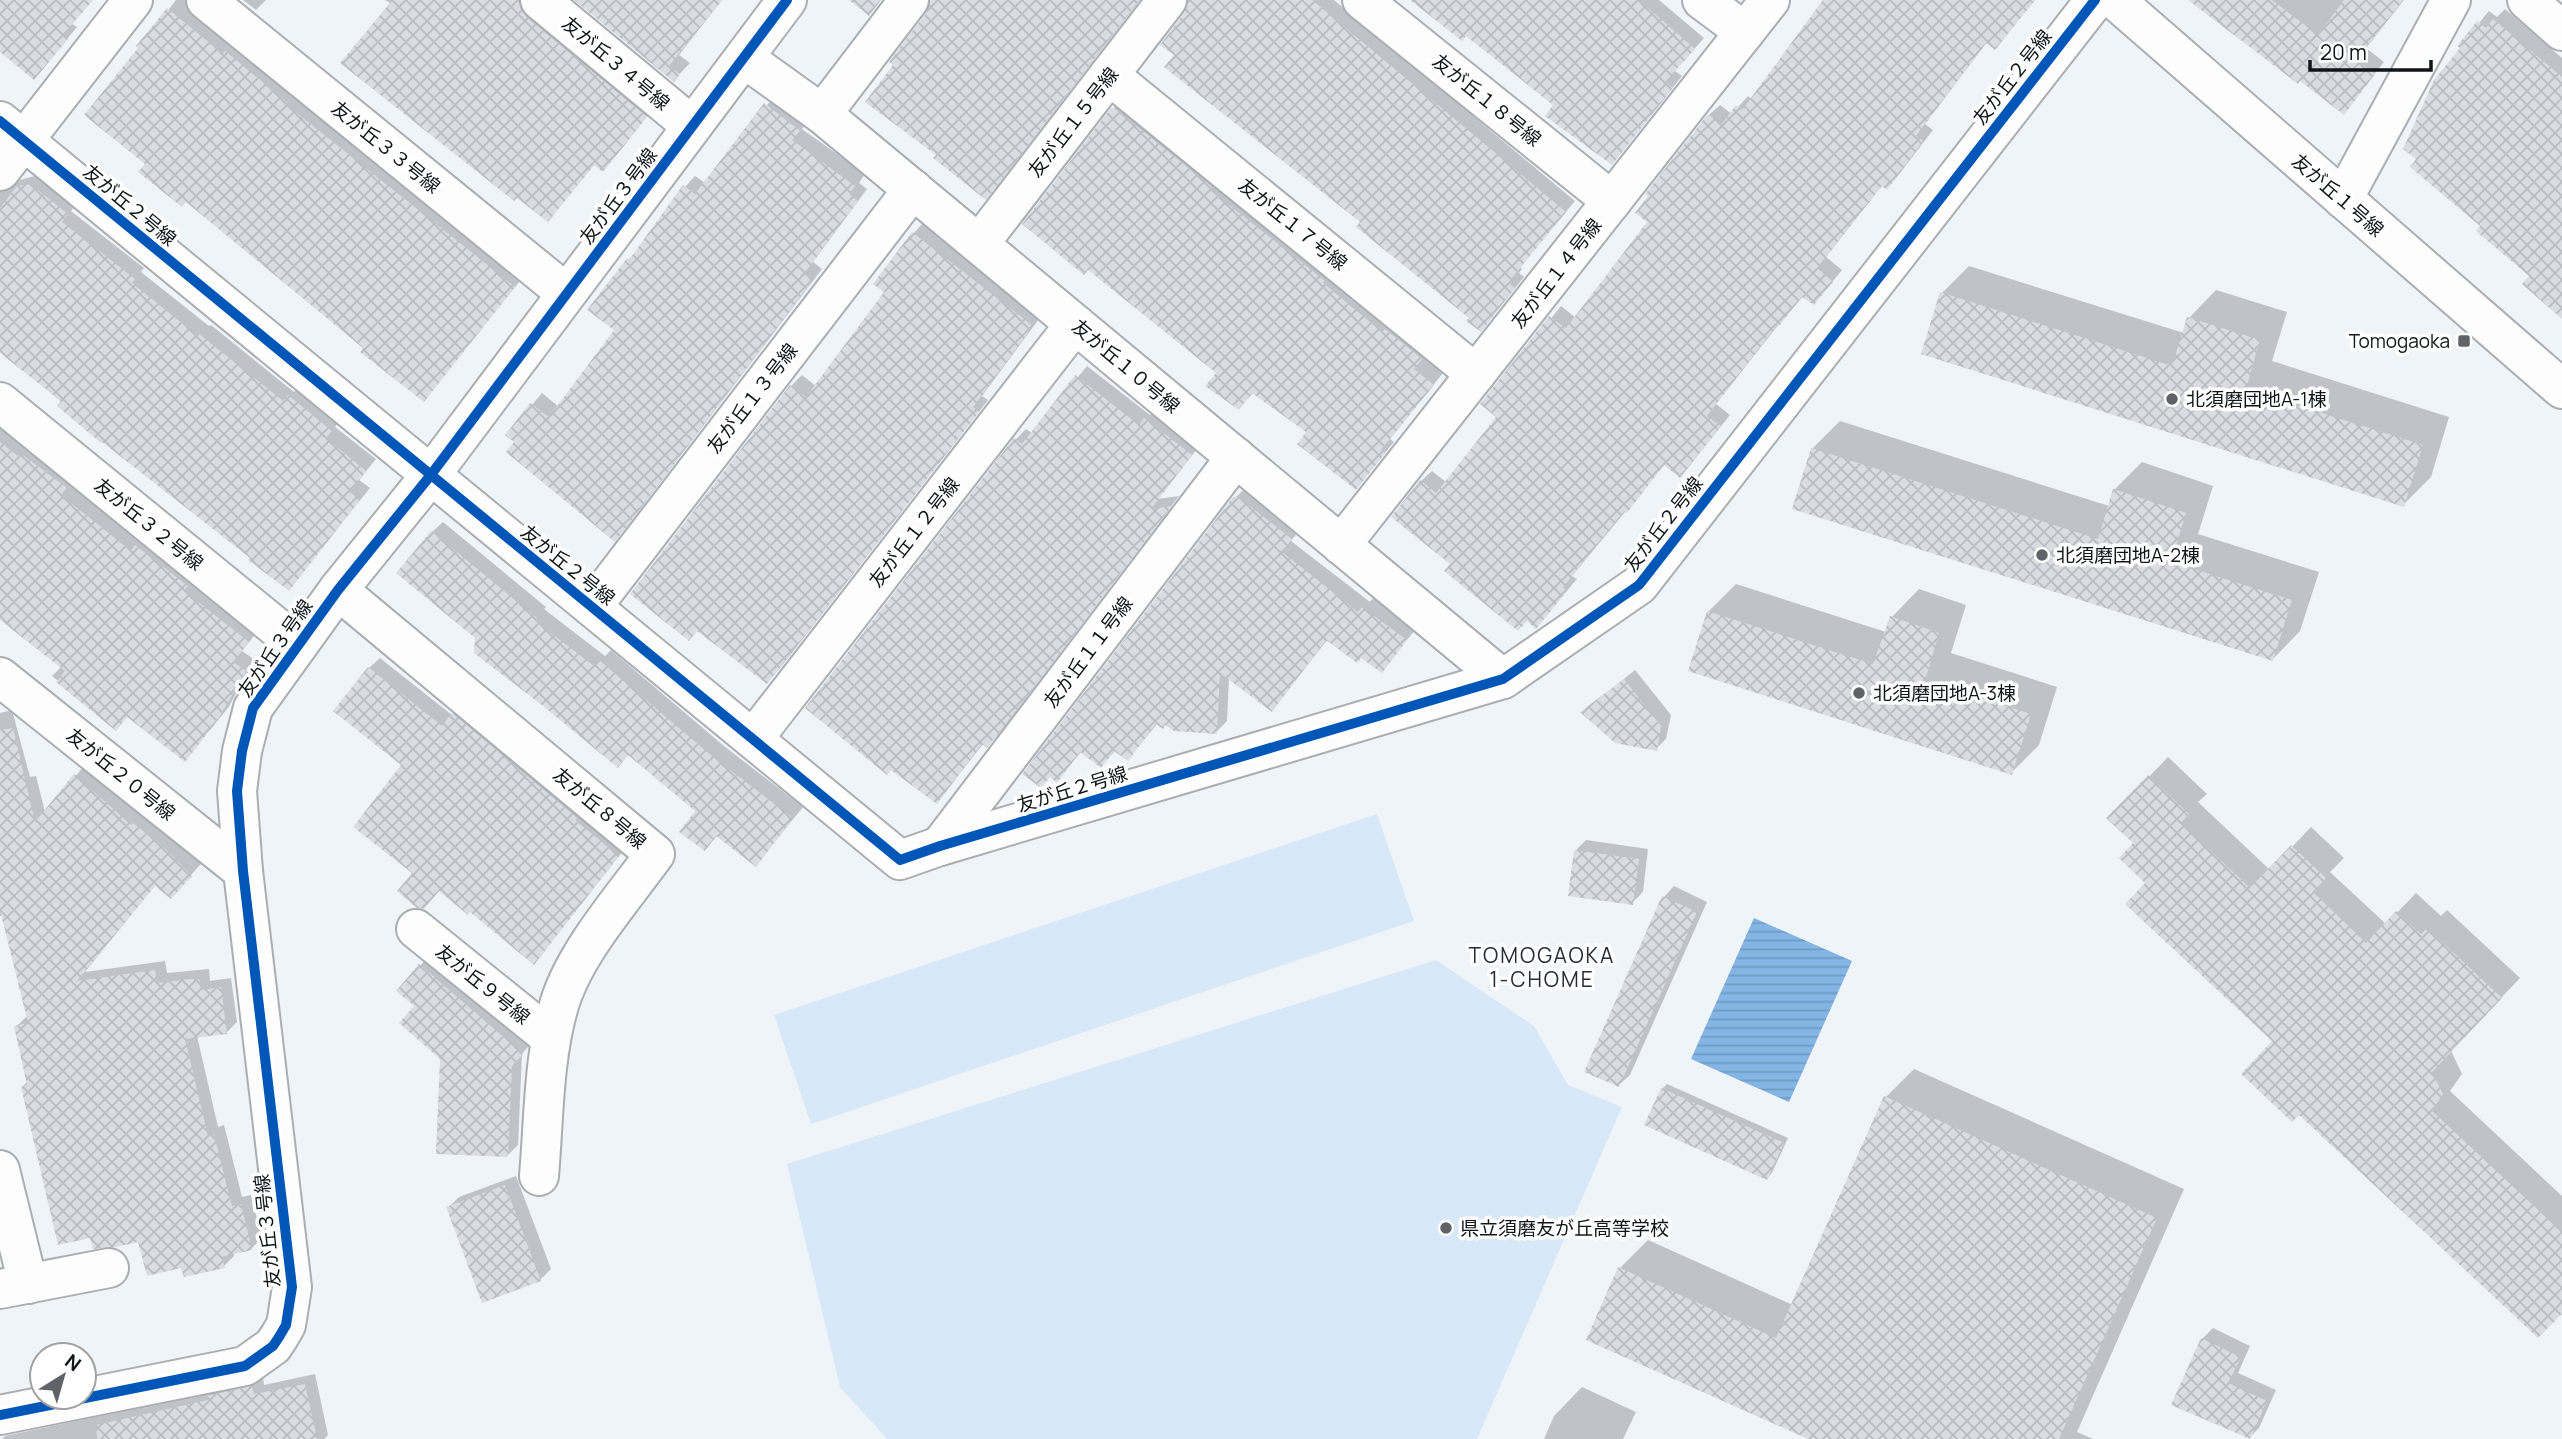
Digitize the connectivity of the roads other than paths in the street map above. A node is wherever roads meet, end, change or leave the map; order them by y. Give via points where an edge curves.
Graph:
1 (133, 0) edge
2 (206, 0) edge
3 (540, 0) edge
4 (787, 0) edge
5 (909, 0) edge
6 (1167, 0) edge
7 (1362, 0) edge
8 (1702, 0) edge
9 (1770, 0) edge
10 (2095, 0) edge
11 (2115, 0) edge
12 (2451, 0) edge
13 (2527, 0) edge
14 (2562, 31) edge
15 (1745, 32) junction
16 (744, 58) junction
17 (1109, 75) junction
18 (822, 114) junction
19 (692, 126) junction
20 (12, 130) edge
21 (0, 171) edge
22 (913, 189) junction
23 (2343, 199) junction
24 (1612, 201) junction
25 (979, 244) junction
26 (566, 293) junction
27 (1075, 324) junction
28 (1476, 374) junction
29 (2562, 389) edge
30 (0, 402) edge
31 (1236, 457) junction
32 (430, 476) junction
33 (1341, 545) junction
34 (338, 590) junction
35 (592, 607) junction
36 (298, 645) junction
37 (0, 677) edge
38 (1503, 679) junction
39 (753, 739) junction
40 (940, 846) junction
41 (243, 871) junction
42 (416, 929) dead end
43 (551, 1038) junction
44 (0, 1170) edge
45 (540, 1176) dead end
46 (109, 1268) dead end
47 (14, 1286) edge
48 (0, 1415) edge

1 - 20 street
2 - 26 street, 友が丘３３号線
3 - 19 street, 友が丘３４号線
4 - 16 street, 友が丘３号線
5 - 18 street
6 - 17 street, 友が丘１５号線
7 - 24 street, 友が丘１８号線
8 - 15 street
9 - 15 street, 友が丘１４号線
10 - 38 street, 友が丘２号線 via 1639,585
11 - 23 street, 友が丘１号線
12 - 23 street
13 - 14 street
15 - 24 street, 友が丘１４号線
16 - 18 street, 友が丘１０号線
16 - 19 street, 友が丘３号線
17 - 25 street, 友が丘１５号線
17 - 28 street, 友が丘１７号線
18 - 22 street, 友が丘１０号線
19 - 26 street, 友が丘３号線
20 - 21 street
20 - 32 street, 友が丘２号線
22 - 25 street, 友が丘１０号線
22 - 35 street, 友が丘１３号線
23 - 29 street, 友が丘１号線
24 - 28 street, 友が丘１４号線
25 - 27 street, 友が丘１０号線
26 - 32 street, 友が丘３号線
27 - 31 street, 友が丘１０号線
27 - 39 street, 友が丘１２号線
28 - 33 street, 友が丘１４号線
30 - 36 street, 友が丘３２号線
31 - 33 street, 友が丘１０号線
31 - 40 street, 友が丘１１号線
32 - 34 street, 友が丘３号線
32 - 35 street, 友が丘２号線
33 - 38 street, 友が丘１０号線
34 - 36 street, 友が丘３号線
34 - 43 street, 友が丘８号線 via 655,854 582,956 561,999
35 - 39 street, 友が丘２号線
36 - 41 street, 友が丘３号線 via 253,708 242,751 237,790
37 - 41 street, 友が丘２０号線
38 - 40 street, 友が丘２号線
39 - 40 street, 友が丘２号線 via 900,860
41 - 48 street, 友が丘３号線 via 292,1287 286,1325 273,1346 245,1366
42 - 43 street, 友が丘９号線
43 - 45 street, 友が丘８号線
44 - 47 street
46 - 47 street

